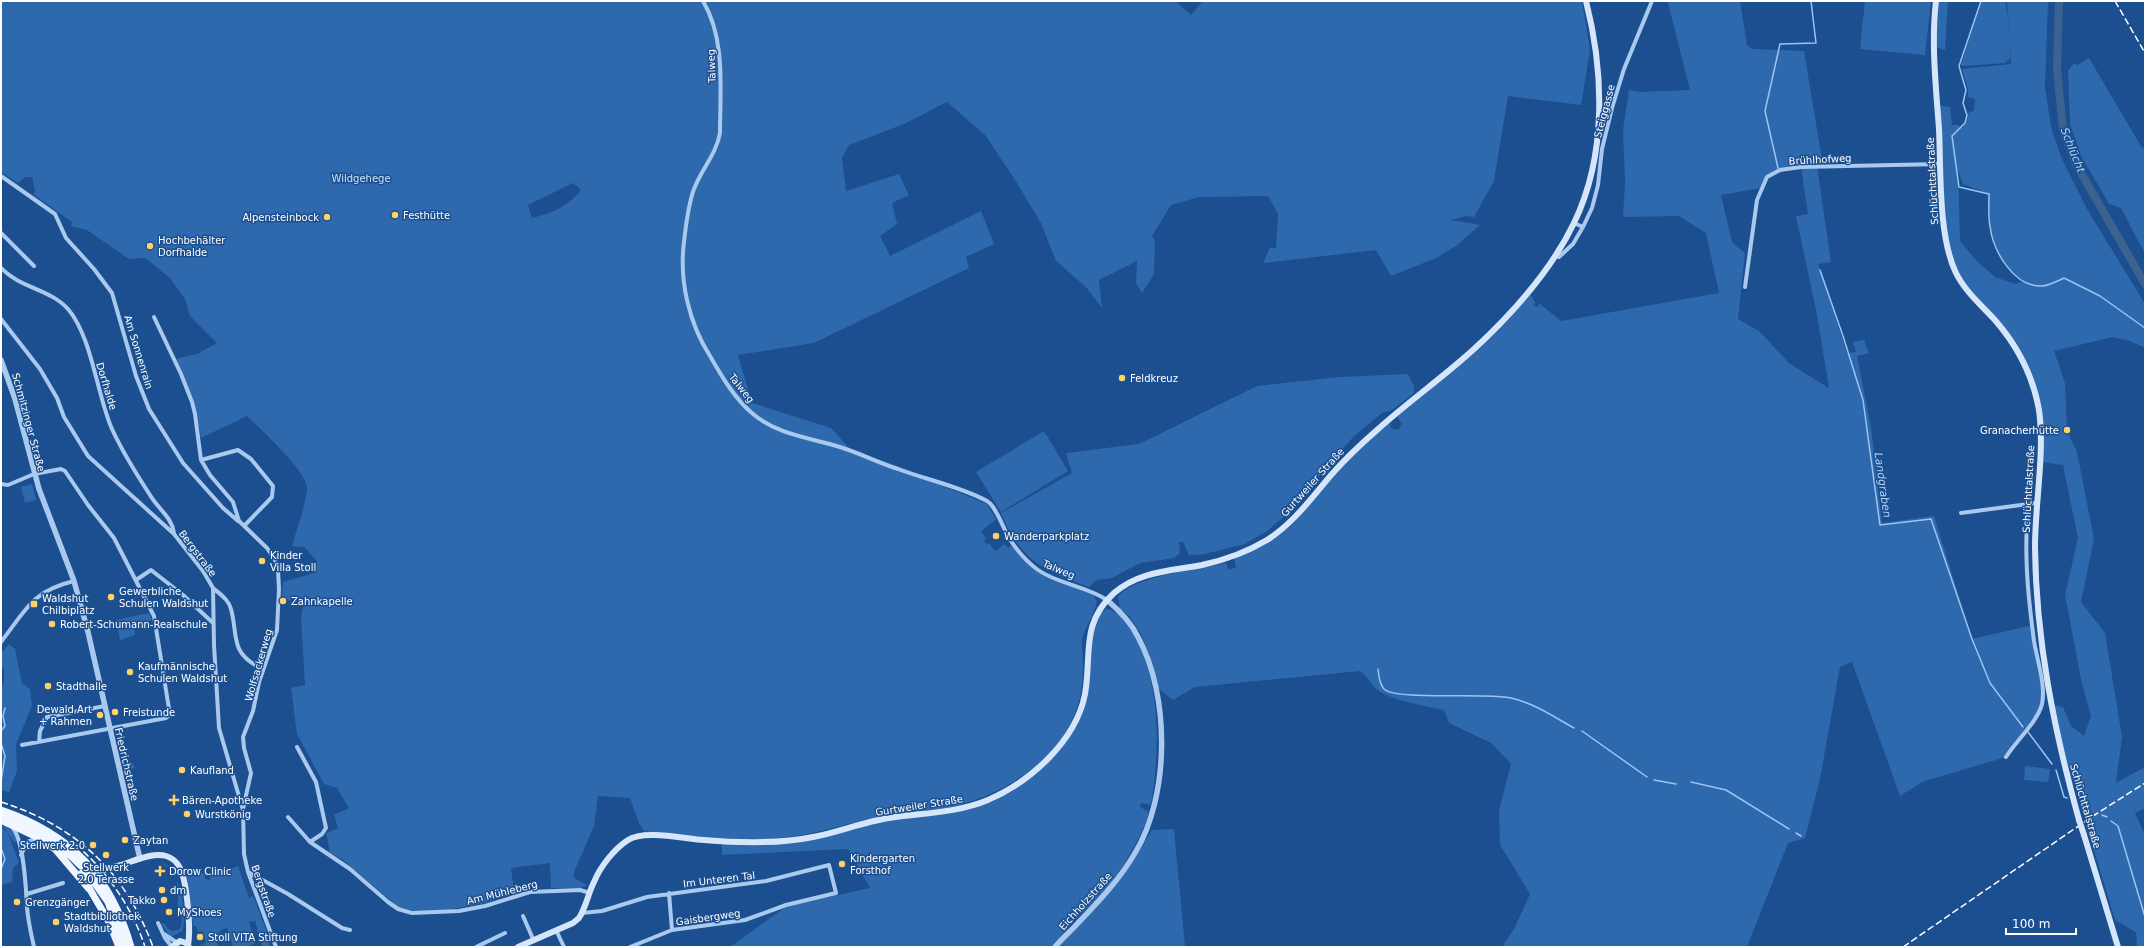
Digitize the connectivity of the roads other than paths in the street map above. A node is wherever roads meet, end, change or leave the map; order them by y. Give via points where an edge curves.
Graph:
1 (703, 1) edge
2 (1586, 1) edge
3 (1652, 1) edge
4 (1936, 1) edge
5 (1940, 164) junction
6 (1, 176) edge
7 (1574, 223) junction
8 (1583, 227) junction
9 (1, 233) edge
10 (1555, 256) junction
11 (34, 266) dead end
12 (1, 268) edge
13 (1745, 287) dead end
14 (154, 317) dead end
15 (1, 319) edge
16 (1, 360) edge
17 (201, 460) junction
18 (34, 474) junction
19 (1, 484) edge
20 (39, 489) joint
21 (2036, 503) junction
22 (2029, 504) junction
23 (1961, 513) dead end
24 (239, 521) junction
25 (244, 525) junction
26 (174, 534) junction
27 (136, 580) junction
28 (74, 582) junction
29 (213, 588) junction
30 (1107, 600) junction
31 (213, 623) junction
32 (1, 642) edge
33 (260, 665) dead end
34 (105, 706) junction
35 (110, 729) junction
36 (39, 742) junction
37 (22, 745) dead end
38 (297, 747) dead end
39 (2006, 757) dead end
40 (1, 810) edge
41 (243, 810) junction
42 (1, 815) edge
43 (288, 817) dead end
44 (1, 820) edge
45 (12, 826) junction
46 (39, 838) junction
47 (310, 842) junction
48 (21, 856) junction
49 (140, 859) junction
50 (82, 867) junction
51 (248, 872) junction
52 (93, 881) junction
53 (64, 883) dead end
54 (590, 893) junction
55 (669, 893) junction
56 (836, 893) joint
57 (27, 894) junction
58 (582, 913) junction
59 (523, 916) dead end
60 (158, 923) dead end
61 (350, 930) dead end
62 (556, 930) junction
63 (672, 930) junction
64 (505, 933) dead end
65 (164, 934) junction
66 (533, 939) junction
67 (180, 945) edge
68 (34, 947) edge
69 (119, 947) edge
70 (125, 947) edge
71 (131, 947) edge
72 (276, 947) edge
73 (476, 947) edge
74 (518, 947) edge
75 (564, 947) edge
76 (630, 947) edge
77 (1055, 947) edge
78 (2118, 947) edge

1 - 30 street, Talweg via 718,36 720,133 717,149 694,188 689,205 683,244 684,279 689,309 697,332 721,375 742,404 766,424 796,437 835,445 989,502 1008,537 1038,570 1092,591
2 - 7 main road, Gurtweiler Straße via 1595,48 1598,119 1594,161 1587,190
3 - 8 street, Steiggasse via 1624,69 1612,108 1602,149 1598,185 1592,208
4 - 5 main road, Schlüchttalstraße via 1934,46
5 - 13 street, Brühlhofweg via 1801,167 1780,170 1767,177 1757,200
5 - 21 main road, Schlüchttalstraße via 1945,238 1956,272 1964,286 2014,345 2031,382 2039,410
6 - 24 street, Am Sonnenrain via 55,214 66,238 112,293 136,376 149,410 183,463 223,508
7 - 8 street
7 - 10 main road, Gurtweiler Straße
8 - 10 street, Steiggasse via 1567,251 1559,257
9 - 11 street
10 - 30 main road, Gurtweiler Straße via 1534,285 1471,352 1363,442 1295,516 1271,537 1229,558 1135,579
12 - 26 street, Dorfhalde via 20,281 52,296 69,311 87,348 113,430 151,496 173,524
14 - 17 street via 192,402
15 - 26 street, Bergstraße via 40,369 57,398 64,417 88,456
16 - 18 street, Schmitzinger Straße via 17,405
17 - 24 street via 233,502
17 - 25 street via 238,450 251,459 273,486 272,497
18 - 19 street via 8,484
18 - 20 street, Schmitzinger Straße
18 - 27 street via 61,469 65,471 114,538
20 - 28 street, Friedrichstraße
21 - 22 street
21 - 78 main road, Schlüchttalstraße, bridge via 2036,589 2041,645 2061,756
22 - 23 street
22 - 39 street via 2026,530 2028,573 2034,639 2043,694 2042,705
24 - 25 street, Wolfsackerweg
25 - 41 street, Wolfsackerweg via 272,554 280,579 277,630 243,737 251,772
26 - 29 street, Bergstraße
27 - 31 street via 151,570
27 - 35 street via 154,616 170,715 166,718
28 - 32 street via 53,587 40,594
28 - 34 street, Friedrichstraße
29 - 31 street, Bergstraße
29 - 33 street via 226,600 231,609 236,645 247,660 257,666
30 - 54 main road, Gurtweiler Straße via 1096,615 1090,633 1084,697 1079,713 1048,759 1012,787 991,799 970,806 884,819 804,838 757,842 637,836 628,840 607,861 594,881
30 - 77 street, Eichholzstraße via 1127,618 1138,636 1152,675 1160,726 1158,792 1149,827 1135,854 1107,892
31 - 41 street, Bergstraße via 219,728
34 - 35 street, Friedrichstraße
34 - 36 street via 47,717 40,731
35 - 36 street
35 - 49 street, Friedrichstraße
36 - 37 street
38 - 47 street via 316,782 326,828
40 - 50 main road via 46,829 64,842
41 - 51 street, Bergstraße via 244,854
42 - 50 main road via 31,827 52,840
43 - 47 street, Am Mühleberg
44 - 45 main road
45 - 46 main road
45 - 48 street via 18,836
46 - 48 street via 27,842
46 - 50 main road
47 - 54 street, Am Mühleberg via 350,869 398,909 412,913 427,914 478,907 530,892 580,890
48 - 57 street
49 - 52 main road, bridge
49 - 67 main road via 166,856 180,866 184,879 188,928
50 - 52 main road, bridge
50 - 52 main road via 86,888
51 - 61 street via 342,928
51 - 72 street, Bergstraße
52 - 69 main road
52 - 70 main road via 108,902
52 - 71 main road via 113,898
53 - 57 street
54 - 58 main road, Gurtweiler Straße
55 - 56 street, Im Unteren Tal via 766,881 829,865
55 - 58 street, Im Unteren Tal via 602,911
55 - 63 street
56 - 63 street, Gaisbergweg via 786,905 745,920
57 - 68 street
58 - 62 main road, Gurtweiler Straße via 573,923
59 - 66 street
60 - 65 street
62 - 66 main road, Gurtweiler Straße
62 - 75 street
63 - 76 street, Gaisbergweg
64 - 73 street
65 - 67 street
65 - 67 street
66 - 74 main road, Gurtweiler Straße

